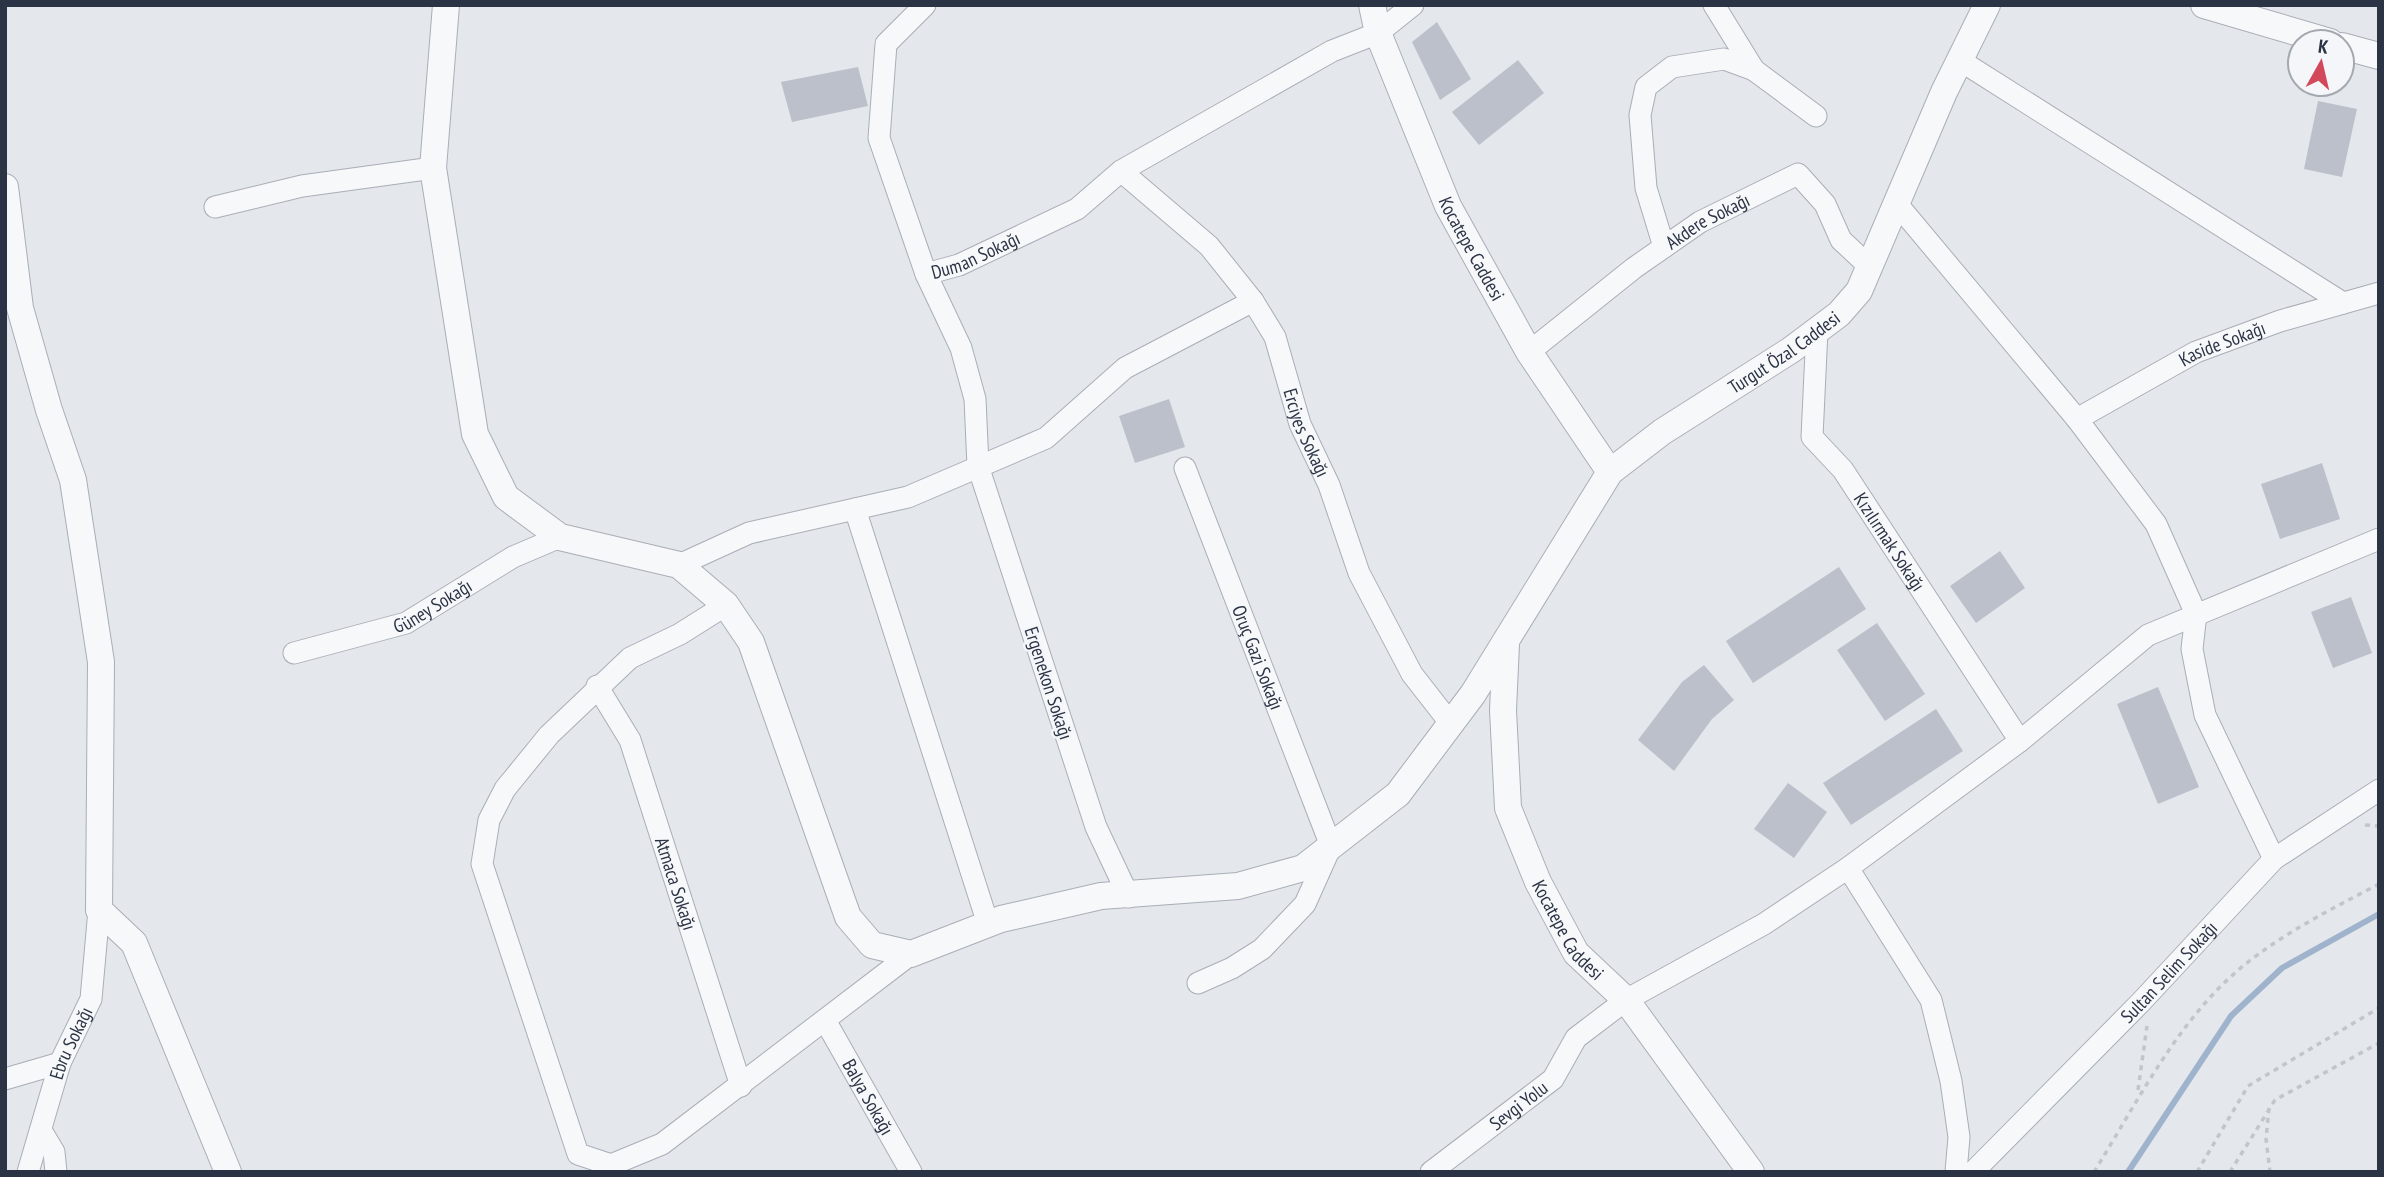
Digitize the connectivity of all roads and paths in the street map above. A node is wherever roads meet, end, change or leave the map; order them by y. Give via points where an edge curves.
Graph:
1 (446, 5) edge
2 (925, 5) edge
3 (1372, 5) edge
4 (1413, 5) edge
5 (1714, 5) edge
6 (1987, 5) edge
7 (2204, 5) edge
8 (2286, 29) edge
9 (1378, 33) junction
10 (2356, 50) edge
11 (2379, 56) edge
12 (1961, 61) junction
13 (1754, 70) junction
14 (1815, 116) dead end
15 (433, 168) junction
16 (1121, 171) junction
17 (5, 187) edge
18 (1897, 204) junction
19 (215, 207) dead end
20 (1664, 247) junction
21 (1870, 267) junction
22 (926, 274) junction
23 (2379, 293) edge
24 (1253, 301) junction
25 (2343, 303) junction
26 (1817, 330) junction
27 (1529, 352) junction
28 (2077, 419) junction
29 (978, 466) junction
30 (1185, 468) dead end
31 (1611, 471) junction
32 (855, 509) junction
33 (560, 537) junction
34 (2379, 539) edge
35 (679, 565) junction
36 (726, 605) junction
37 (2196, 614) junction
38 (1506, 642) junction
39 (294, 653) dead end
40 (597, 686) junction
41 (1451, 724) junction
42 (2020, 741) junction
43 (2379, 790) edge
44 (1331, 846) junction
45 (2274, 859) junction
46 (1848, 868) junction
47 (2379, 884) edge
48 (1129, 897) junction
49 (99, 910) junction
50 (988, 924) junction
51 (911, 954) junction
52 (1198, 982) dead end
53 (1626, 1000) junction
54 (2379, 1009) edge
55 (2149, 1016) dead end
56 (825, 1023) junction
57 (2379, 1043) edge
58 (60, 1063) junction
59 (5, 1079) edge
60 (741, 1086) junction
61 (2138, 1090) dead end
62 (2269, 1106) junction
63 (42, 1132) junction
64 (28, 1172) edge
65 (56, 1172) edge
66 (228, 1172) edge
67 (911, 1172) edge
68 (1431, 1172) edge
69 (1751, 1172) edge
70 (1956, 1172) edge
71 (1973, 1172) edge
72 (2094, 1172) edge
73 (2197, 1172) edge
74 (2230, 1172) edge
75 (2270, 1172) edge

1 - 15 street
2 - 22 street via 886,44 878,138
3 - 9 street, Kocatepe Caddesi
4 - 9 street, Duman Sokağı
5 - 13 street
6 - 12 street, Turgut Özal Caddesi
7 - 8 street
9 - 16 street, Duman Sokağı via 1332,51
9 - 27 street, Kocatepe Caddesi via 1448,206
10 - 11 street
12 - 18 street, Turgut Özal Caddesi
12 - 25 street
13 - 14 street
13 - 20 street via 1724,60 1672,67 1646,88 1640,114 1646,188
15 - 19 street via 302,186
15 - 33 street via 475,434 506,497
16 - 22 street, Duman Sokağı via 1077,209 959,265
16 - 24 street, Erciyes Sokağı via 1209,246
17 - 49 street via 20,308 73,480 101,662
18 - 21 street, Turgut Özal Caddesi
18 - 28 street
20 - 21 street, Akdere Sokağı via 1700,222 1798,174 1825,204 1841,240
20 - 27 street, Akdere Sokağı
21 - 26 street, Turgut Özal Caddesi via 1859,291
22 - 29 street, Duman Sokağı via 961,348 975,399
23 - 25 street, Kaside Sokağı
24 - 29 street via 1125,368 1046,438
24 - 41 street, Erciyes Sokağı via 1275,337 1300,424 1329,485 1359,573 1412,674
25 - 28 street, Kaside Sokağı via 2196,352
26 - 31 street, Turgut Özal Caddesi
26 - 42 street, Kızılırmak Sokağı via 1812,437 1843,470
27 - 31 street, Kocatepe Caddesi
28 - 37 street via 2156,524
29 - 32 street via 908,497
29 - 48 street, Ergenekon Sokağı via 1096,827
30 - 44 street, Oruç Gazi Sokağı
31 - 38 street, Turgut Özal Caddesi
32 - 35 street via 749,533
32 - 50 street
33 - 35 street
33 - 39 street, Güney Sokağı via 513,557 406,623
34 - 37 street, Sevgi Yolu
35 - 36 street
36 - 40 street via 630,658
36 - 51 street via 751,642 848,916 872,945
37 - 42 street, Sevgi Yolu via 2148,635
37 - 45 street via 2192,649 2205,715
38 - 41 street, Turgut Özal Caddesi
38 - 53 street, Kocatepe Caddesi via 1503,710 1508,808 1538,882 1576,953
40 - 60 street, Atmaca Sokağı via 630,740
40 - 60 street via 505,789 489,820 482,864 578,1154 611,1165 649,1150
41 - 44 street, Turgut Özal Caddesi via 1398,794
42 - 46 street, Sevgi Yolu
43 - 45 street, Sultan Selim Sokağı
44 - 48 street, Turgut Özal Caddesi via 1303,868 1238,886
44 - 52 street via 1305,904 1262,949
45 - 71 street, Sultan Selim Sokağı
46 - 53 street, Sevgi Yolu via 1764,924
46 - 70 street via 1931,1000 1951,1081 1959,1137
47 - 72 path via 2307,922 2222,985 2190,1024
48 - 50 street, Turgut Özal Caddesi via 1101,896
49 - 58 street, Ebru Sokağı via 91,999
49 - 66 street via 134,943
50 - 51 street, Turgut Özal Caddesi
51 - 56 street
53 - 68 street, Sevgi Yolu via 1576,1038 1553,1079
53 - 69 street, Kocatepe Caddesi
54 - 73 path via 2248,1086
55 - 61 path
56 - 60 street
56 - 67 street, Balya Sokağı
57 - 62 path
58 - 59 street
58 - 63 street, Ebru Sokağı
62 - 74 path
62 - 75 path
63 - 64 street, Ebru Sokağı
63 - 65 street via 54,1152

